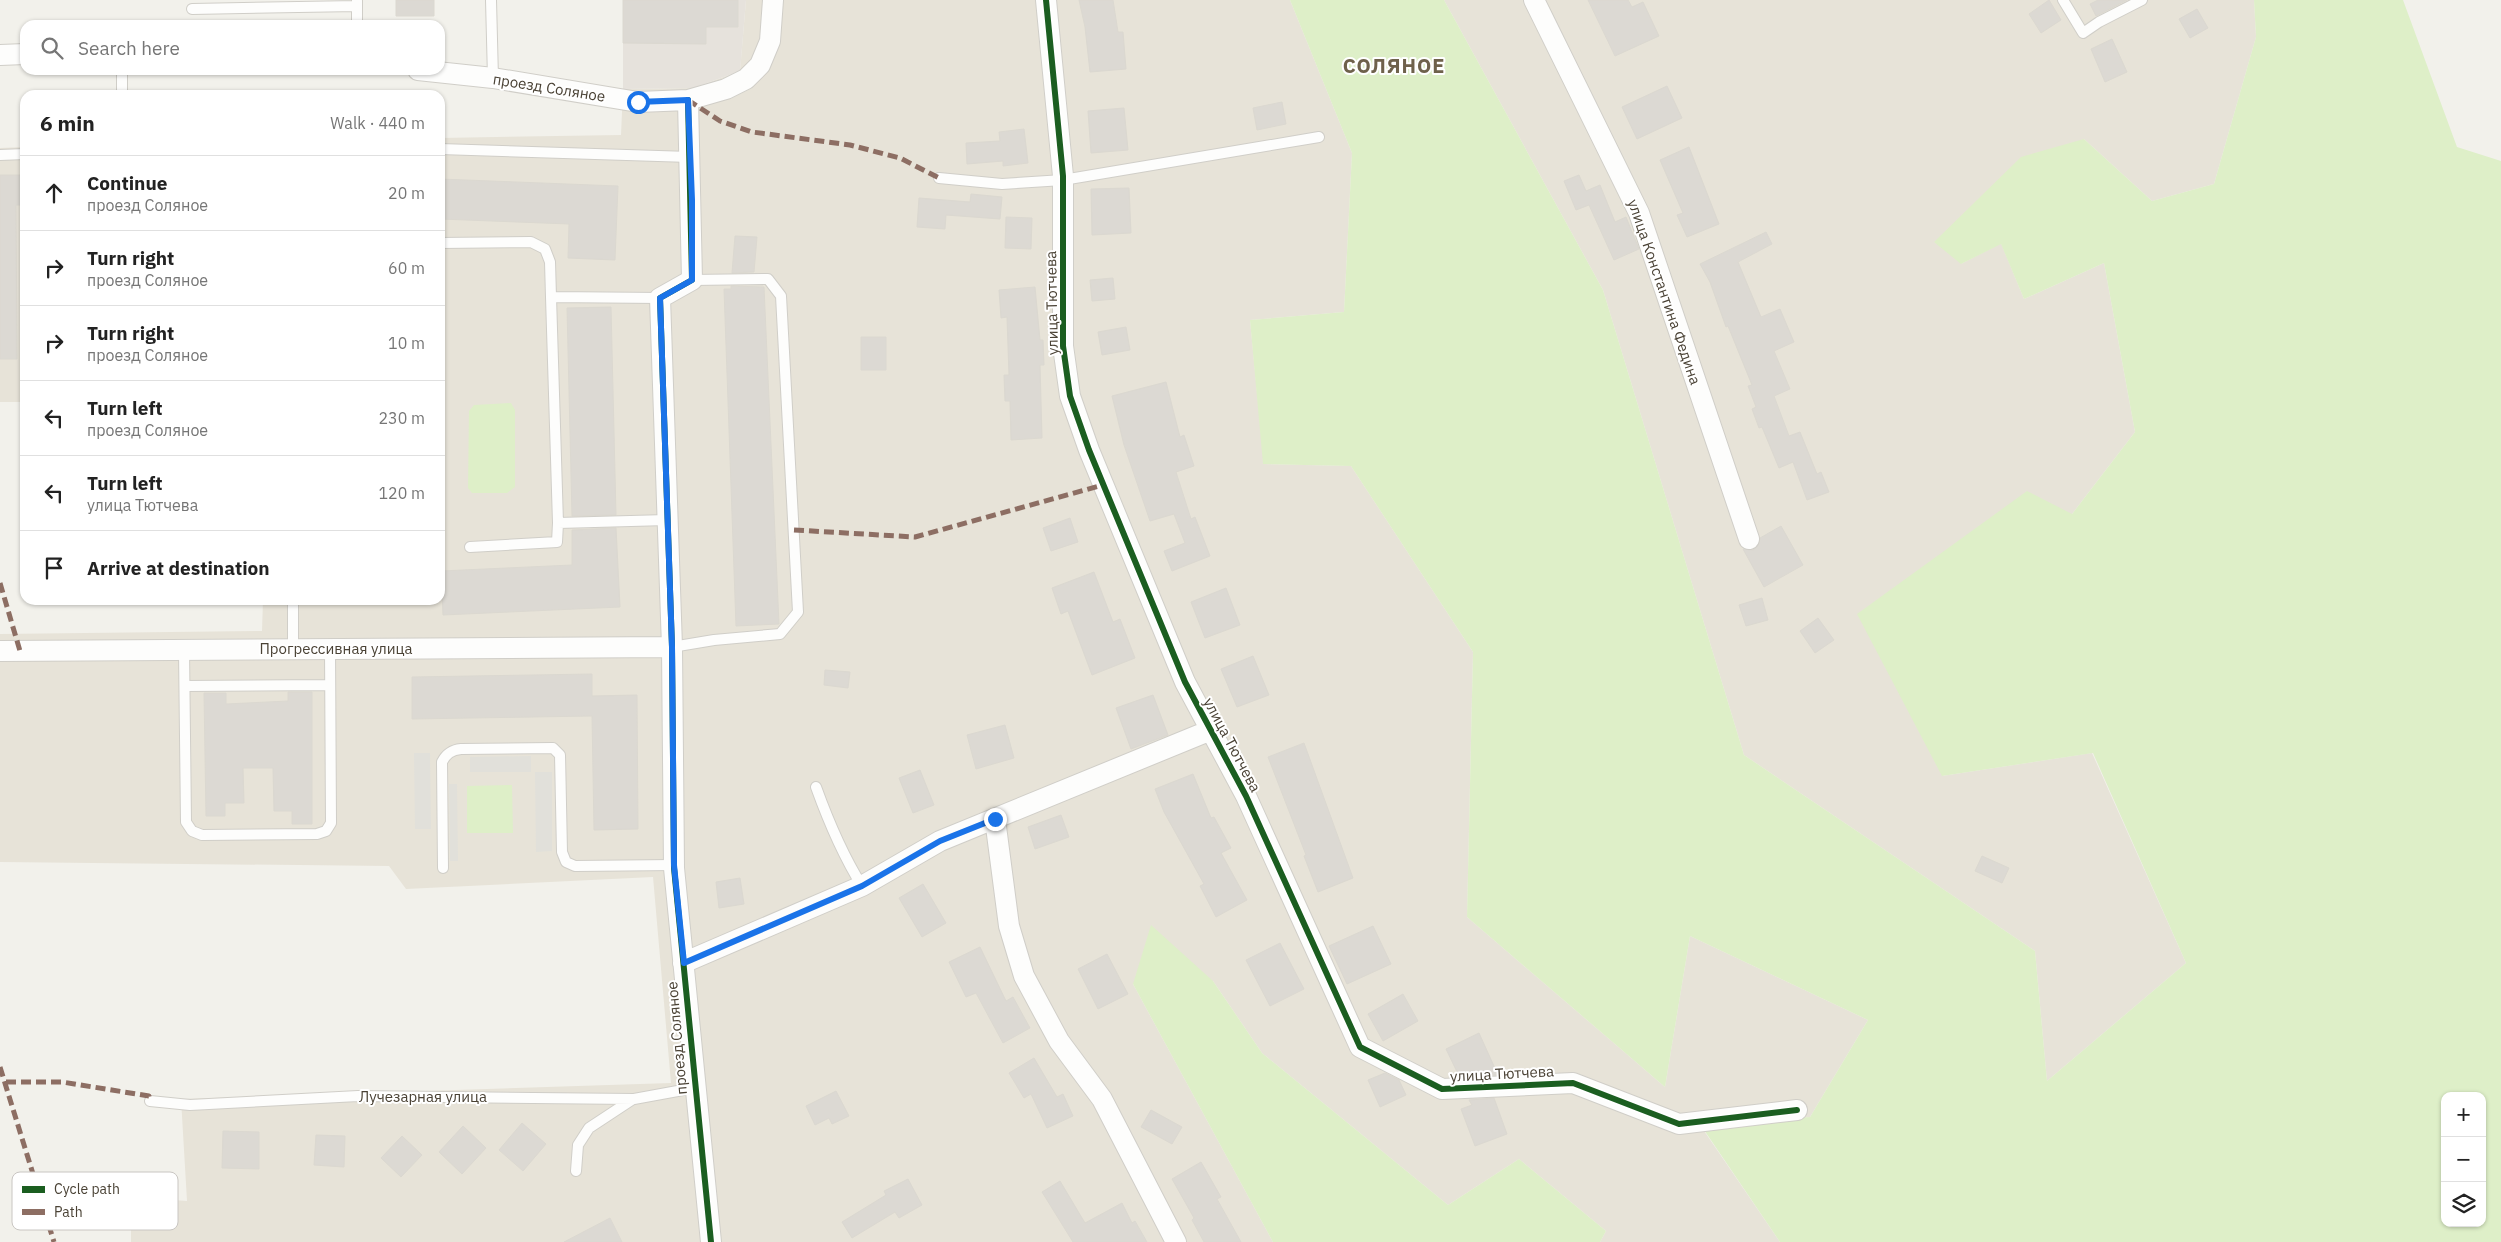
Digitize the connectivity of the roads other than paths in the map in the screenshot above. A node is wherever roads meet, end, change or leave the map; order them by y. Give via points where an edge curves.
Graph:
1 (492, 0) edge
2 (772, 0) edge
3 (1046, 0) edge
4 (1534, 0) edge
5 (2063, 0) edge
6 (2142, 0) edge
7 (357, 3) edge
8 (192, 9) dead end
9 (357, 20) edge
10 (20, 54) edge
11 (0, 55) edge
12 (445, 73) edge
13 (122, 75) edge
14 (493, 78) junction
15 (122, 90) edge
16 (688, 100) junction
17 (1319, 137) dead end
18 (445, 149) edge
19 (20, 154) edge
20 (0, 155) edge
21 (690, 157) junction
22 (939, 178) dead end
23 (1063, 180) junction
24 (445, 243) edge
25 (692, 280) junction
26 (552, 297) junction
27 (660, 298) junction
28 (668, 520) junction
29 (558, 523) junction
30 (1749, 539) dead end
31 (470, 547) dead end
32 (293, 605) edge
33 (672, 647) junction
34 (293, 649) junction
35 (330, 649) junction
36 (184, 650) junction
37 (0, 651) edge
38 (330, 685) junction
39 (185, 686) junction
40 (1210, 730) junction
41 (816, 788) dead end
42 (995, 819) junction
43 (674, 865) junction
44 (443, 868) dead end
45 (862, 886) junction
46 (684, 963) junction
47 (694, 1088) junction
48 (634, 1099) junction
49 (150, 1101) dead end
50 (1797, 1110) dead end
51 (576, 1171) dead end
52 (711, 1242) edge
53 (1176, 1242) edge

1 - 14 lane
2 - 16 street via 770,41 760,65 746,79 726,89
3 - 23 street, улица Тютчева
4 - 30 street, улица Константина Федина via 1639,212
5 - 6 lane via 2083,33
7 - 8 lane
7 - 9 lane
10 - 11 street
12 - 14 street, проезд Соляное
13 - 15 lane
14 - 16 street, проезд Соляное via 638,102
16 - 21 street
17 - 23 lane
18 - 21 lane
19 - 20 lane
21 - 25 street
22 - 23 lane via 1002,184
23 - 40 street, улица Тютчева via 1063,346 1070,396 1168,643
24 - 26 lane via 530,242 544,249 550,262
25 - 27 street
25 - 33 lane via 768,279 781,296 798,612 780,634
26 - 27 lane
26 - 29 lane
27 - 28 street, проезд Соляное
28 - 29 lane
28 - 33 street, проезд Соляное
29 - 31 lane via 557,542
32 - 34 lane
33 - 35 street, Прогрессивная улица
33 - 43 street, проезд Соляное
34 - 35 street, Прогрессивная улица
34 - 36 street, Прогрессивная улица
35 - 38 lane
36 - 37 street, Прогрессивная улица
36 - 39 lane
38 - 39 lane
38 - 39 lane via 331,823 326,831 317,834 202,835 192,831 186,822
40 - 42 street, улица Тютчева
40 - 50 street, улица Тютчева via 1246,796 1360,1047 1442,1090 1573,1083 1679,1124
41 - 45 lane via 844,858
42 - 45 street, улица Тютчева via 940,841
42 - 53 street via 1009,926 1024,976 1059,1041 1102,1099
43 - 44 lane via 575,866 566,862 562,852 560,755 552,748 534,747 461,749 453,750 444,757
43 - 46 street, проезд Соляное
45 - 46 street, улица Тютчева
46 - 47 street, проезд Соляное
47 - 48 lane, Лучезарная улица
47 - 52 street, проезд Соляное
48 - 49 lane, Лучезарная улица via 358,1096 190,1106
48 - 51 lane via 589,1128 578,1145

